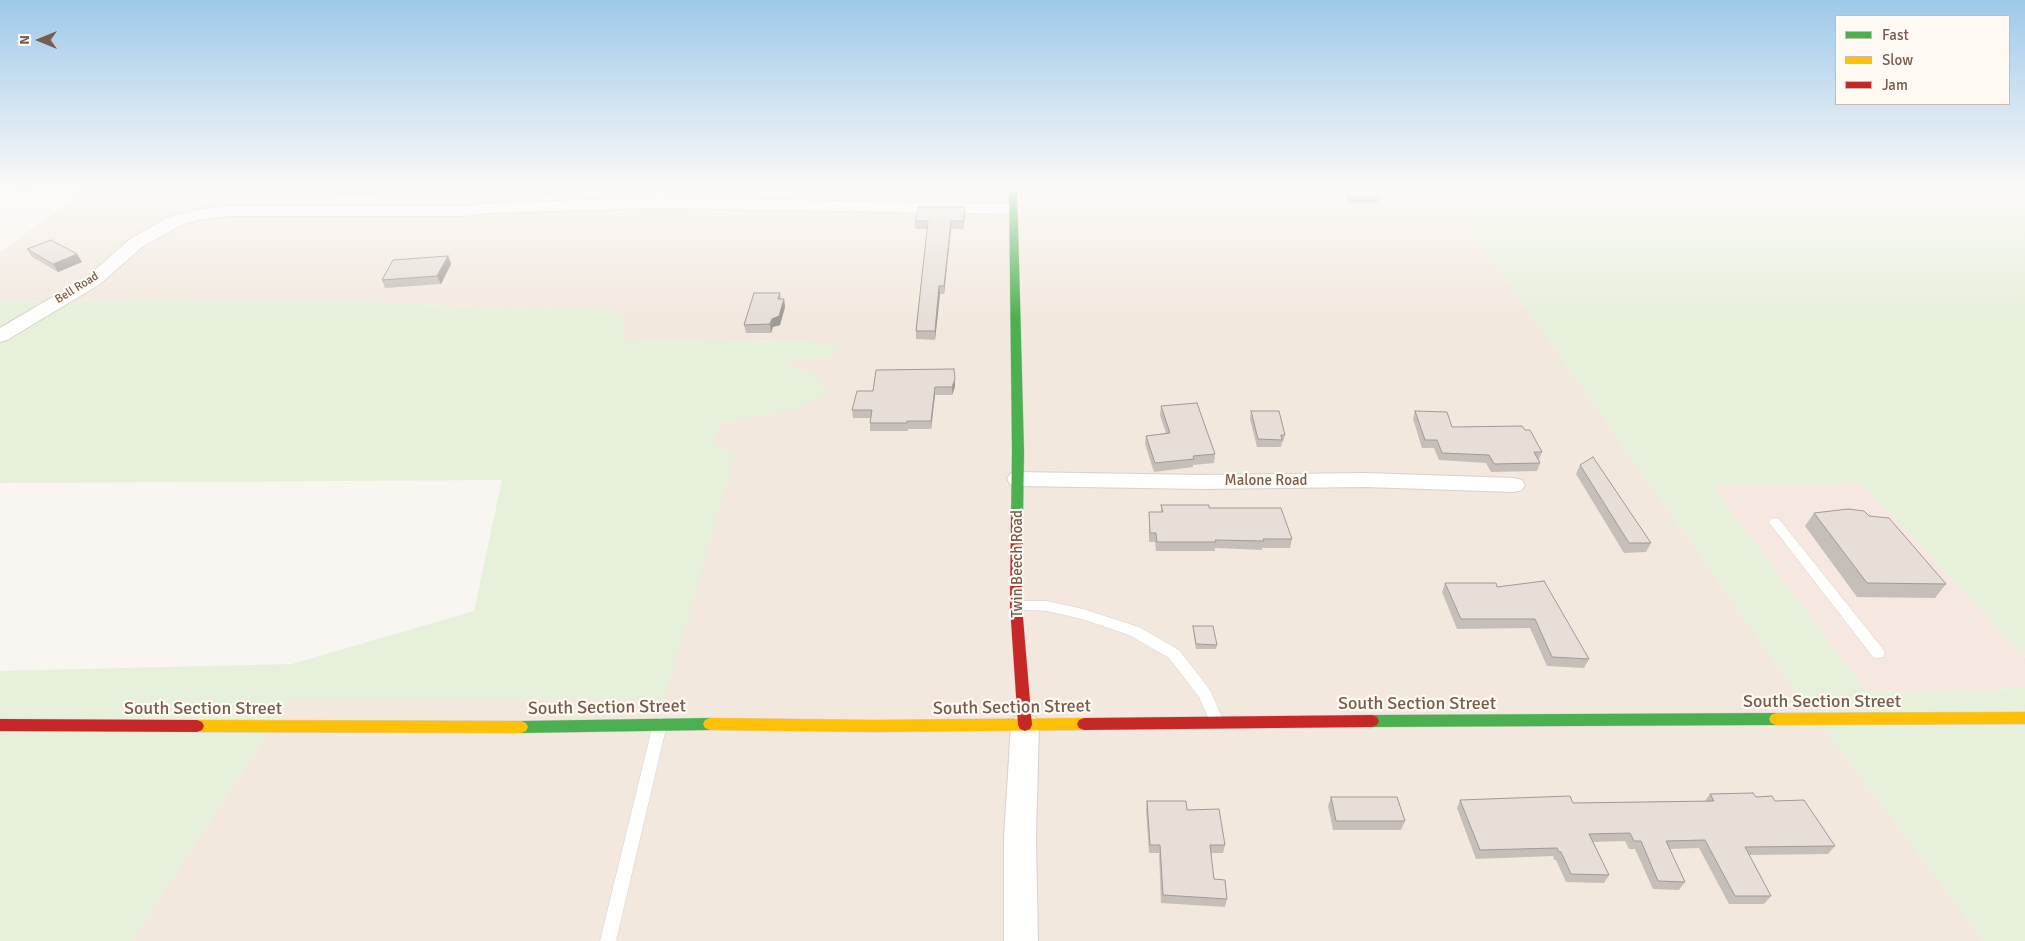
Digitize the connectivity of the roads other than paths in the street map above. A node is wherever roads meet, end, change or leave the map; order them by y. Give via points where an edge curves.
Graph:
1 (157, 231) edge
2 (1014, 231) edge
3 (0, 336) edge
4 (1018, 479) junction
5 (1514, 484) dead end
6 (1775, 522) dead end
7 (1016, 606) junction
8 (1878, 653) dead end
9 (2025, 718) edge
10 (1217, 722) junction
11 (660, 724) junction
12 (0, 725) edge
13 (1024, 725) junction
14 (608, 941) edge
15 (1021, 941) edge

1 - 3 street, Bell Road via 136,243 94,280
2 - 4 street, Twin Beech Road
4 - 5 street, Malone Road
4 - 7 street, Twin Beech Road
6 - 8 lane
7 - 10 lane via 1046,606 1083,614 1142,636 1174,654 1205,694
7 - 13 street, Twin Beech Road
9 - 10 street, South Section Street
10 - 13 street, South Section Street
11 - 12 street, South Section Street via 460,728
11 - 13 street, South Section Street
11 - 14 lane
13 - 15 street, Twin Beech Road

